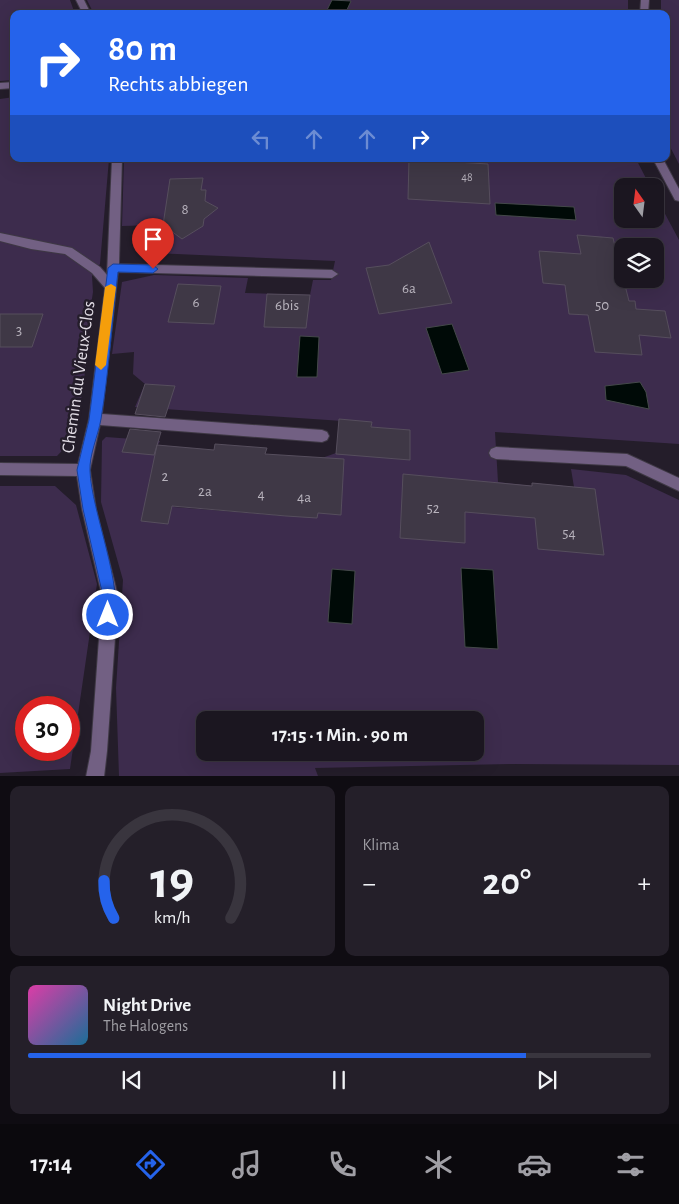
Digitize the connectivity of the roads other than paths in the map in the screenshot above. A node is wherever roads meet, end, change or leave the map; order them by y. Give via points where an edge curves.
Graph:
1 (117, 162) edge
2 (660, 162) edge
3 (679, 198) edge
4 (0, 237) edge
5 (113, 268) junction
6 (332, 274) dead end
7 (110, 288) junction
8 (95, 420) junction
9 (322, 436) dead end
10 (496, 453) dead end
11 (0, 469) edge
12 (83, 470) junction
13 (679, 485) edge
14 (95, 776) edge

1 - 5 street, Chemin du Vieux-Clos
2 - 3 street
4 - 7 street via 68,251 96,270
5 - 6 street
5 - 7 street, Chemin du Vieux-Clos
7 - 8 street, Chemin du Vieux-Clos
8 - 9 street
8 - 12 street, Chemin du Vieux-Clos
10 - 13 street via 627,460
11 - 12 street
12 - 14 street, Chemin du Vieux-Clos via 110,596

